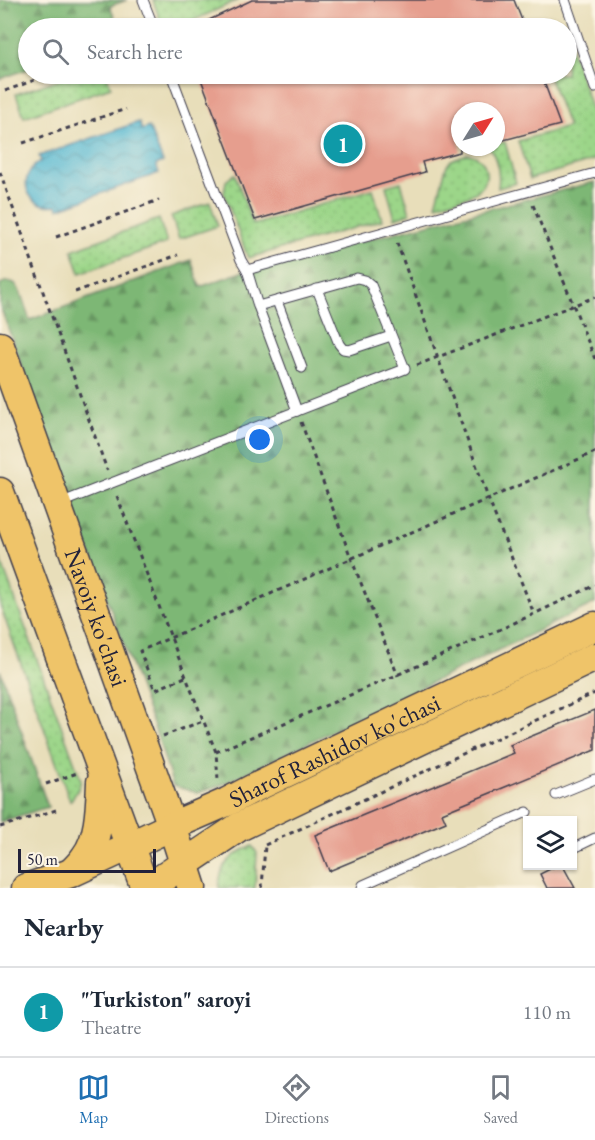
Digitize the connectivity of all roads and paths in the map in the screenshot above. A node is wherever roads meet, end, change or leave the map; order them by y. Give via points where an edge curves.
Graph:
1 (143, 0) edge
2 (565, 0) edge
3 (150, 18) edge
4 (571, 18) edge
5 (577, 35) edge
6 (25, 84) edge
7 (175, 84) edge
8 (595, 88) edge
9 (4, 92) dead end
10 (126, 109) dead end
11 (23, 143) dead end
12 (0, 172) edge
13 (595, 173) edge
14 (528, 192) junction
15 (159, 200) dead end
16 (392, 230) junction
17 (56, 237) dead end
18 (178, 255) dead end
19 (247, 270) junction
20 (317, 289) junction
21 (75, 292) dead end
22 (595, 297) edge
23 (277, 301) junction
24 (258, 306) junction
25 (573, 306) junction
26 (392, 336) junction
27 (0, 346) edge
28 (438, 357) junction
29 (595, 359) edge
30 (302, 368) dead end
31 (405, 369) junction
32 (297, 411) junction
33 (595, 452) edge
34 (112, 483) junction
35 (0, 492) edge
36 (488, 498) junction
37 (57, 504) junction
38 (351, 558) junction
39 (595, 585) edge
40 (534, 615) junction
41 (595, 626) edge
42 (170, 638) junction
43 (595, 657) edge
44 (398, 676) junction
45 (186, 677) junction
46 (595, 693) edge
47 (203, 721) junction
48 (158, 738) dead end
49 (216, 752) junction
50 (92, 768) junction
51 (595, 778) edge
52 (46, 784) dead end
53 (219, 786) dead end
54 (556, 795) dead end
55 (56, 810) dead end
56 (527, 812) dead end
57 (172, 826) junction
58 (0, 827) edge
59 (595, 838) edge
60 (129, 846) junction
61 (577, 847) edge
62 (71, 873) junction
63 (188, 876) edge
64 (26, 888) edge
65 (146, 888) edge
66 (262, 888) edge
67 (362, 888) edge

1 - 3 lane
2 - 4 lane
5 - 8 lane
6 - 9 path
7 - 19 lane
10 - 11 path
12 - 34 path
13 - 14 lane
14 - 16 lane
14 - 25 path
15 - 17 path
16 - 19 lane
16 - 28 path
18 - 21 path
19 - 24 lane
20 - 23 lane
20 - 26 lane via 357,278 365,280 371,285
20 - 26 lane via 343,349
22 - 25 path
23 - 24 lane
23 - 30 lane
24 - 32 lane
25 - 28 path
25 - 29 path
26 - 31 lane
27 - 37 main road, Navoiy ko'chasi
28 - 31 path
28 - 36 path
31 - 32 lane
32 - 34 lane
32 - 38 path
33 - 36 path
34 - 37 lane
34 - 42 path
35 - 50 main road, Navoiy ko'chasi via 87,730
36 - 38 path
36 - 40 path
37 - 57 main road, Navoiy ko'chasi
38 - 42 path
38 - 44 path
39 - 40 path, Sharof Rashidov ko'chasi
40 - 44 path, Sharof Rashidov ko'chasi
41 - 57 main road, Sharof Rashidov ko'chasi
42 - 45 path
42 - 45 path via 140,651 155,690
43 - 63 main road, Sharof Rashidov ko'chasi via 238,828
44 - 49 path, Sharof Rashidov ko'chasi
45 - 47 path
46 - 66 path via 265,845
47 - 48 path
47 - 49 path
49 - 53 path
50 - 52 path
50 - 60 main road
50 - 62 main road via 101,793 99,818 87,856
51 - 54 lane
55 - 58 path
56 - 67 lane
57 - 60 main road, Sharof Rashidov ko'chasi
57 - 63 main road, Navoiy ko'chasi
59 - 61 lane
60 - 62 main road, Sharof Rashidov ko'chasi
60 - 63 main road
60 - 65 main road
62 - 64 main road, Sharof Rashidov ko'chasi
63 - 65 main road, Sharof Rashidov ko'chasi

